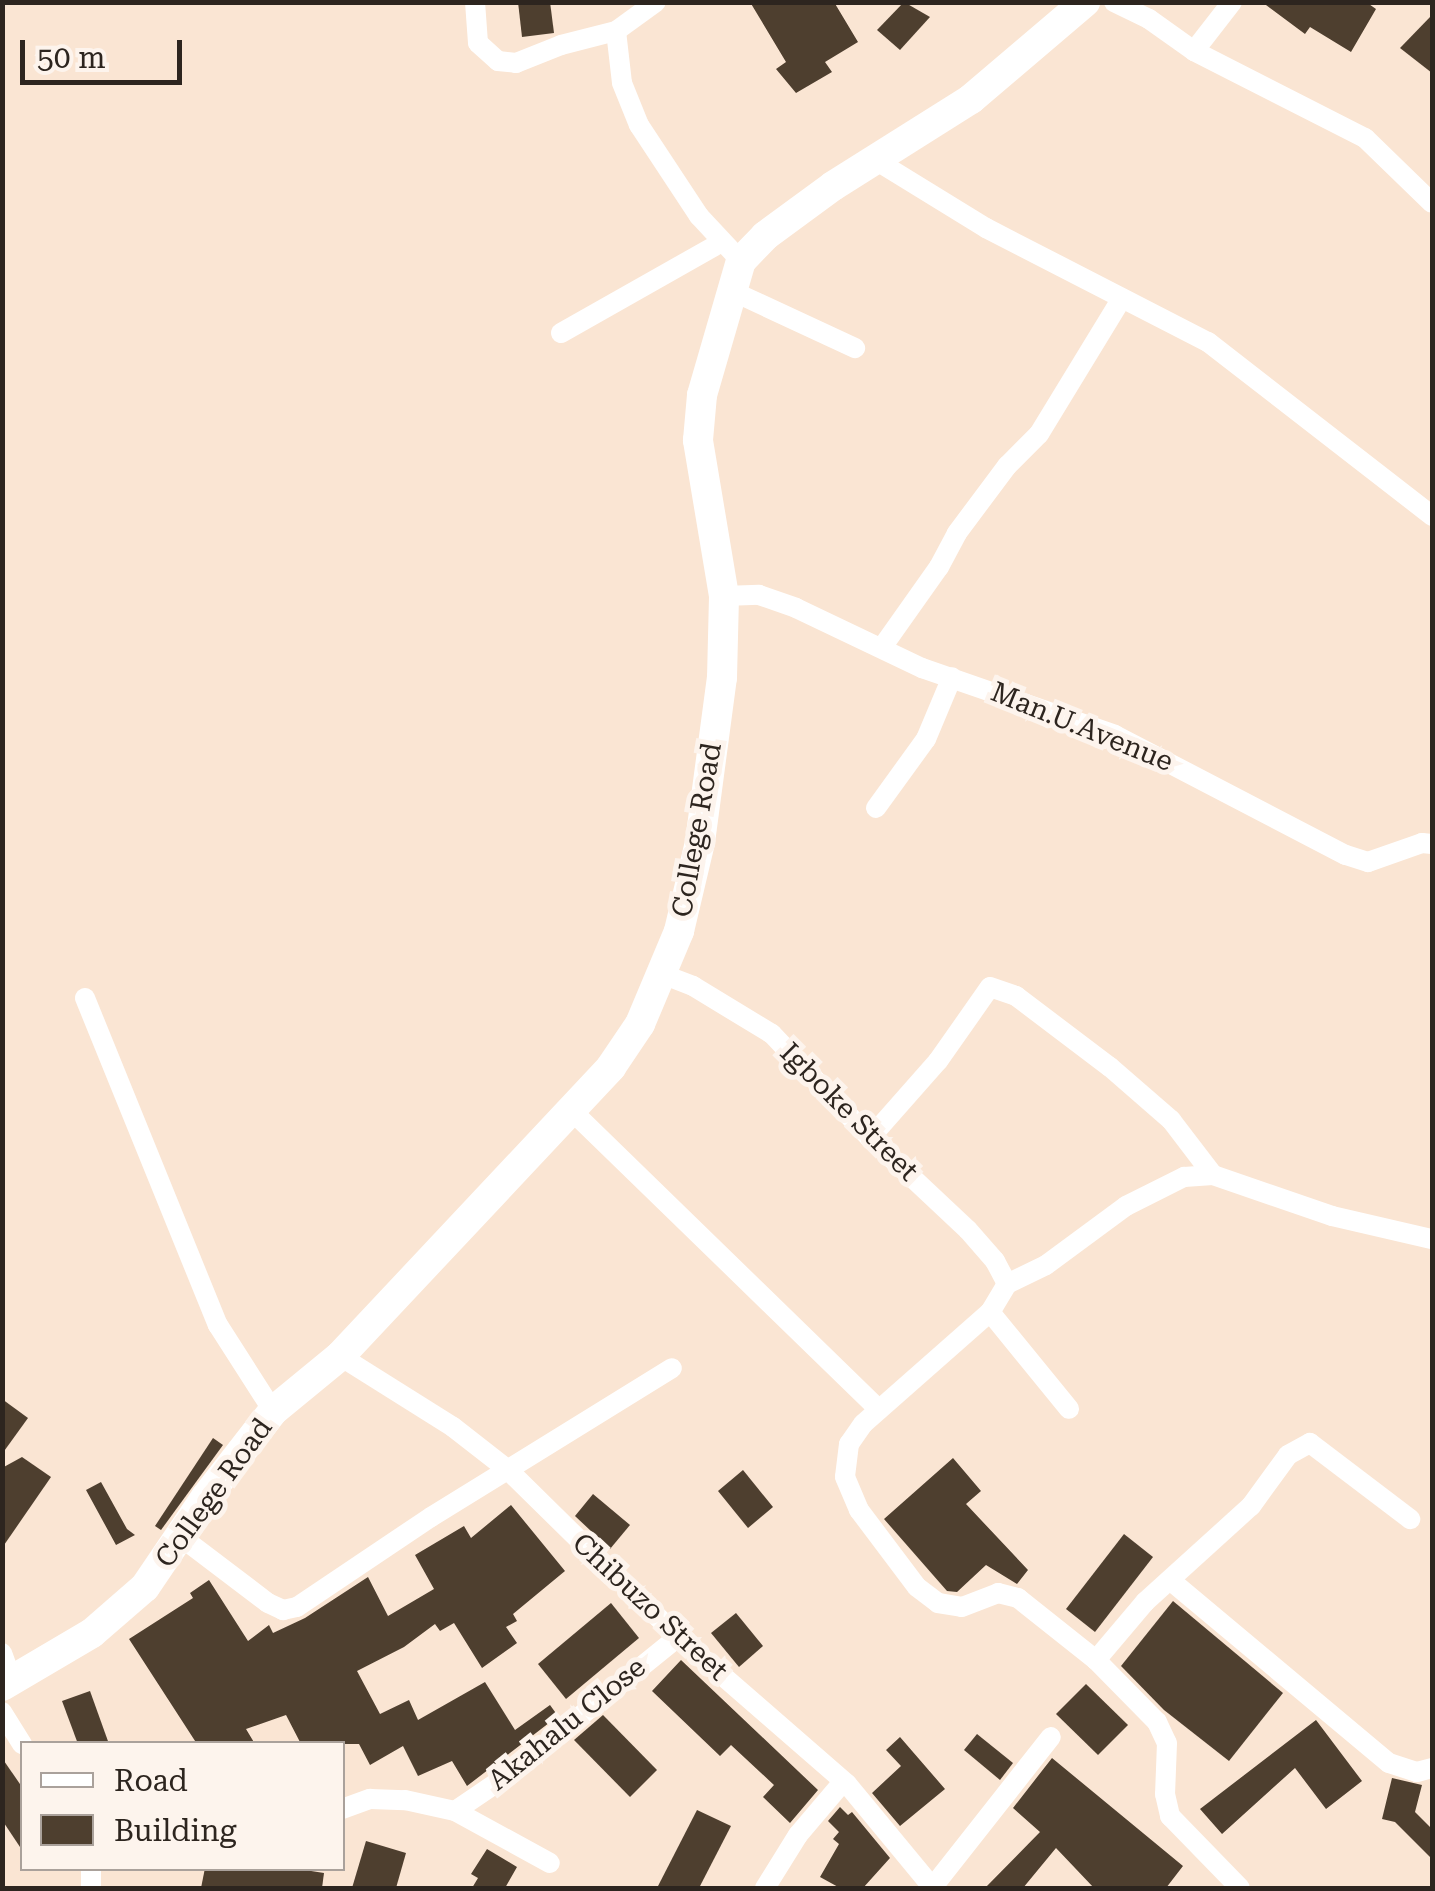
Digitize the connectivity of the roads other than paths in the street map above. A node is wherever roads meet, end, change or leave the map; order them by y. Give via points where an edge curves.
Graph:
1 (475, 2) edge
2 (656, 2) edge
3 (1085, 2) edge
4 (1114, 2) edge
5 (1232, 2) edge
6 (616, 31) junction
7 (1194, 51) junction
8 (877, 160) junction
9 (1432, 202) edge
10 (730, 265) junction
11 (1122, 298) junction
12 (562, 333) dead end
13 (854, 348) dead end
14 (1432, 516) edge
15 (724, 596) junction
16 (882, 646) junction
17 (952, 677) junction
18 (876, 808) dead end
19 (1432, 844) edge
20 (662, 974) junction
21 (85, 998) dead end
22 (571, 1110) junction
23 (870, 1138) junction
24 (1214, 1175) junction
25 (1432, 1239) edge
26 (1008, 1284) junction
27 (990, 1312) junction
28 (340, 1356) junction
29 (672, 1368) dead end
30 (1069, 1408) dead end
31 (879, 1409) junction
32 (273, 1411) junction
33 (507, 1468) junction
34 (1410, 1519) dead end
35 (181, 1537) junction
36 (1170, 1580) junction
37 (678, 1637) junction
38 (1096, 1660) junction
39 (6, 1673) edge
40 (2, 1712) edge
41 (1051, 1737) dead end
42 (20, 1741) edge
43 (1432, 1768) edge
44 (843, 1782) junction
45 (345, 1808) edge
46 (455, 1811) junction
47 (550, 1863) dead end
48 (923, 1885) edge
49 (765, 1888) edge
50 (1240, 1888) edge

1 - 6 street via 478,43 498,61 516,63
2 - 6 street
3 - 8 main road via 971,99
4 - 7 street
5 - 7 street
6 - 10 street via 622,83 640,126
7 - 9 street via 1364,138
8 - 10 main road
8 - 11 street via 986,228
10 - 12 street
10 - 13 street
10 - 15 main road, College Road via 698,440
11 - 14 street via 1208,342
11 - 16 street via 1039,434 957,533
15 - 16 street, Man.U.Avenue via 758,595
15 - 20 main road, College Road via 722,678 700,842
16 - 17 street, Man.U.Avenue
17 - 18 street via 926,739
17 - 19 street, Man.U.Avenue via 1116,735 1346,855 1368,862
20 - 22 main road, College Road via 611,1068
20 - 23 street, Igboke Street via 772,1034
21 - 32 street via 218,1325
22 - 28 main road, College Road
22 - 31 street
23 - 24 street via 938,1061 990,987 1016,996 1110,1067 1172,1120
23 - 26 street, Igboke Street via 968,1230
24 - 25 street via 1332,1216
24 - 26 street via 1184,1177 1126,1206 1046,1265
26 - 27 street
27 - 30 street
27 - 31 street
28 - 32 main road, College Road
28 - 33 street, Chibuzo Street
29 - 33 street
31 - 38 street via 849,1444 845,1477 859,1510 917,1587 938,1604 962,1607 998,1594 1018,1598
32 - 35 main road, College Road
33 - 35 street via 297,1607 268,1604
33 - 37 street, Chibuzo Street
34 - 36 street via 1310,1443 1288,1455 1251,1506
35 - 39 main road, College Road via 122,1610
36 - 38 street
36 - 43 street via 1390,1763 1417,1772
37 - 44 street, Chibuzo Street
37 - 46 street, Akahalu Close
38 - 50 street via 1157,1722 1167,1743 1170,1816
40 - 42 street
41 - 48 street
44 - 48 street, Chibuzo Street via 878,1818
44 - 49 street
45 - 46 street via 370,1799
46 - 47 street

